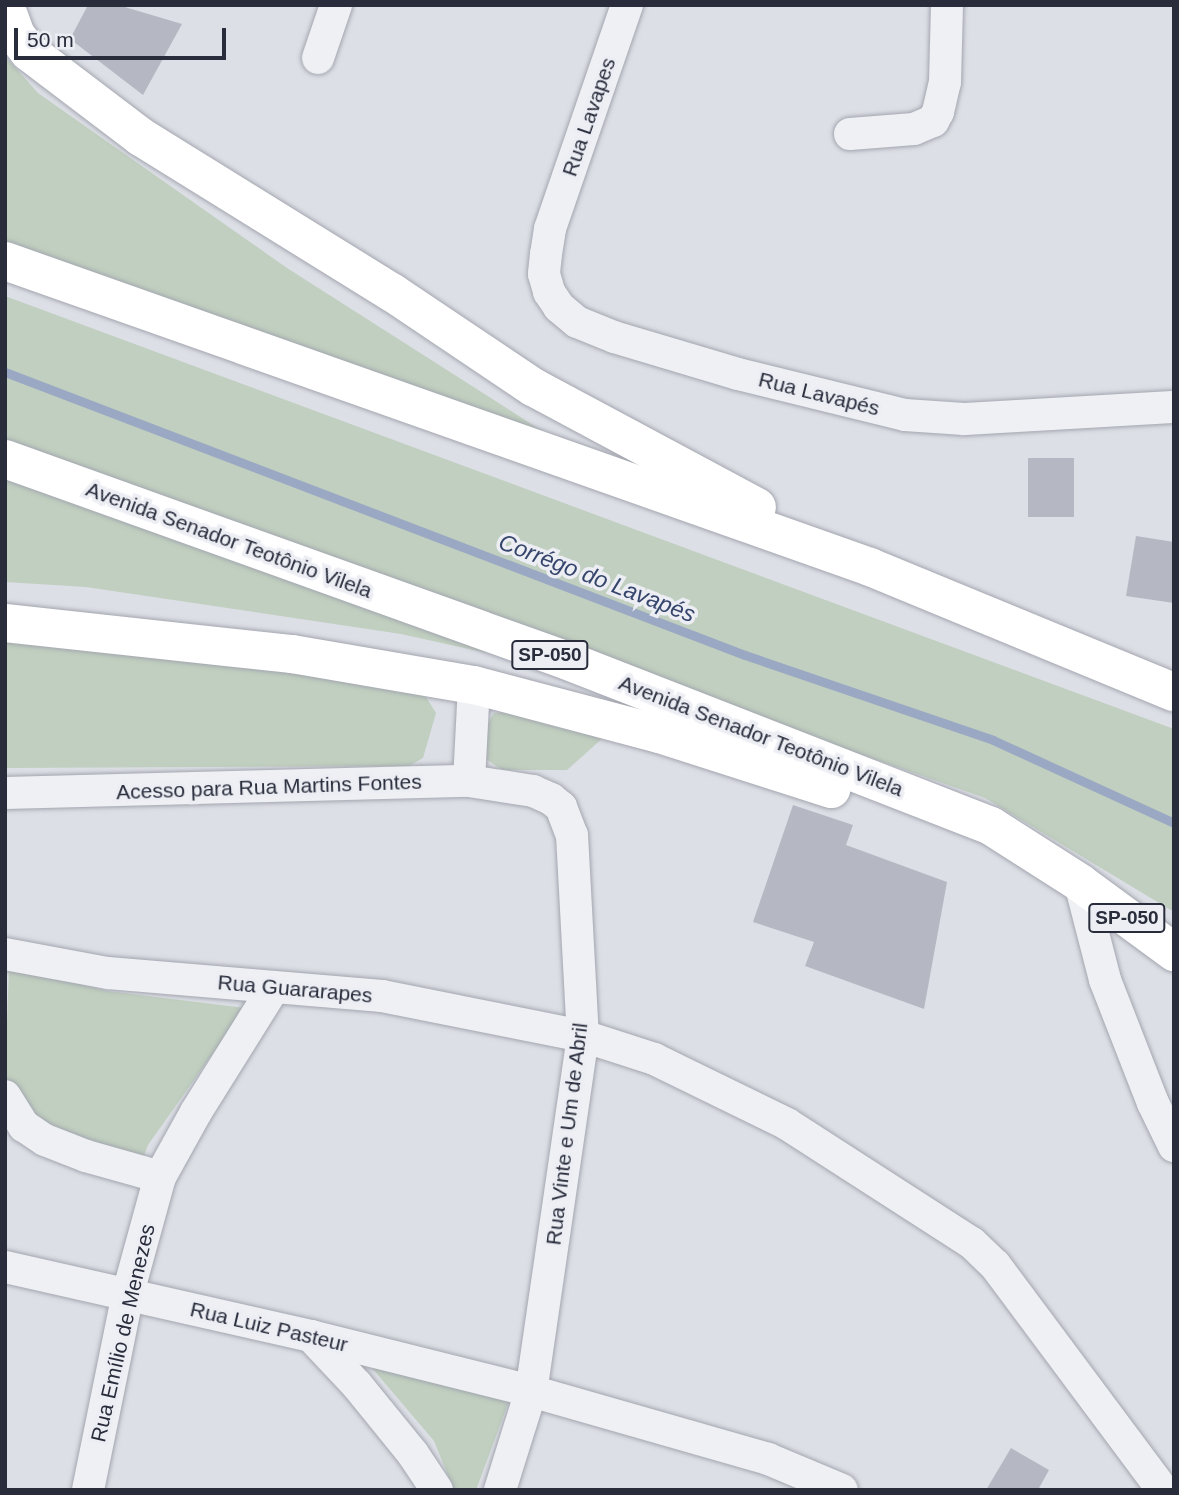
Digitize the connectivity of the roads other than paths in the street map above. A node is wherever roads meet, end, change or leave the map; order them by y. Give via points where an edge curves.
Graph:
1 (336, 5) edge
2 (627, 5) edge
3 (947, 5) edge
4 (9, 23) edge
5 (318, 58) dead end
6 (850, 134) dead end
7 (550, 229) joint
8 (5, 261) edge
9 (1174, 407) edge
10 (5, 459) edge
11 (870, 567) junction
12 (5, 623) edge
13 (474, 685) junction
14 (1174, 692) edge
15 (468, 781) junction
16 (533, 791) joint
17 (5, 793) edge
18 (963, 815) junction
19 (1091, 891) junction
20 (1174, 920) edge
21 (1174, 952) edge
22 (5, 954) edge
23 (274, 987) junction
24 (583, 1036) junction
25 (5, 1096) edge
26 (1174, 1146) edge
27 (160, 1177) junction
28 (5, 1267) edge
29 (128, 1293) junction
30 (311, 1336) junction
31 (531, 1391) junction
32 (88, 1490) edge
33 (436, 1490) edge
34 (500, 1490) edge
35 (842, 1490) edge
36 (1163, 1490) edge

1 - 5 street
2 - 7 street, Rua Lavapes
3 - 6 street via 945,82 933,121 914,129
4 - 11 highway via 43,65 141,137 393,293 533,387
7 - 9 street, Rua Lavapés via 544,274 549,292 577,322 738,374 905,415 964,419
8 - 11 highway
10 - 18 highway, Avenida Senador Teotônio Vilela / SP-050 via 568,661
11 - 14 highway
12 - 13 highway via 292,654
13 - 15 street
13 - 18 highway via 659,734 867,802
15 - 16 street, Acesso para Rua Martins Fontes
15 - 17 street, Acesso para Rua Martins Fontes
16 - 24 street, Rua Vinte e Um de Abril via 561,807 572,835
18 - 19 highway, Avenida Senador Teotônio Vilela / SP-050 via 990,826
19 - 20 highway
19 - 21 highway, Avenida Senador Teotônio Vilela / SP-050
19 - 26 street via 1105,980
22 - 23 street, Rua Guararapes via 108,973
23 - 24 street, Rua Guararapes via 382,996
23 - 27 street, Rua Emílio de Menezes
24 - 31 street, Rua Vinte e Um de Abril
24 - 36 street, Rua Guararapes via 653,1059 787,1125 972,1243 995,1265
25 - 27 street via 24,1126 45,1140
27 - 29 street, Rua Emílio de Menezes
28 - 29 street, Rua Luiz Pasteur
29 - 30 street, Rua Luiz Pasteur
29 - 32 street, Rua Emílio de Menezes
30 - 31 street, Rua Luiz Pasteur
30 - 33 street via 357,1385
31 - 34 street, Rua Vinte e Um de Abril
31 - 35 street, Rua Luiz Pasteur via 768,1459

